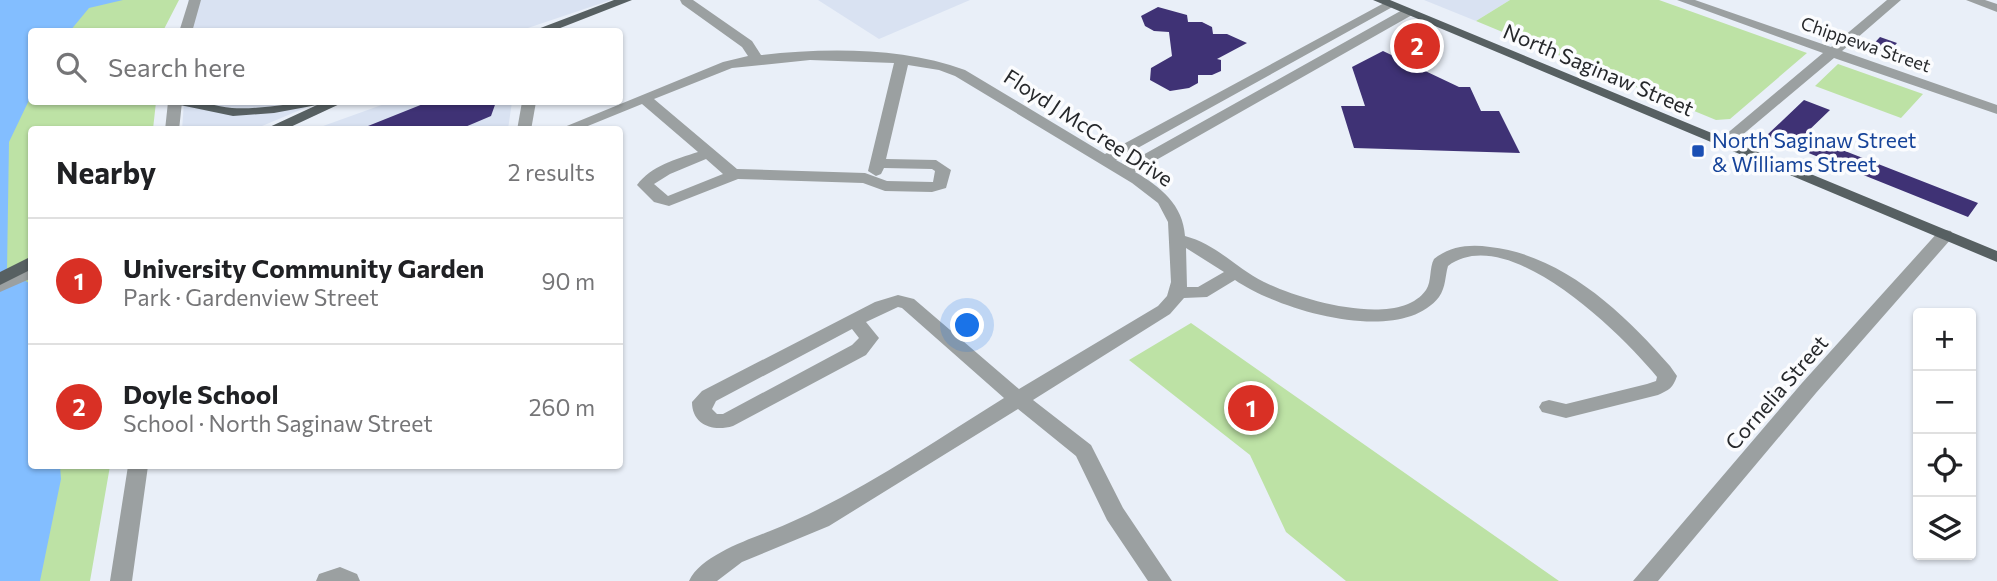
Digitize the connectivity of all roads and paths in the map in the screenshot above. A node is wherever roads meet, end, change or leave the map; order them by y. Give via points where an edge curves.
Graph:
1 (195, 0) edge
2 (626, 0) edge
3 (1684, 0) edge
4 (1895, 0) edge
5 (1972, 0) edge
6 (686, 1) edge
7 (1384, 2) edge
8 (1997, 8) edge
9 (1408, 12) junction
10 (185, 28) edge
11 (547, 28) edge
12 (1833, 52) junction
13 (755, 58) junction
14 (902, 60) junction
15 (644, 98) junction
16 (1216, 100) junction
17 (175, 105) edge
18 (199, 105) edge
19 (289, 105) edge
20 (330, 105) edge
21 (528, 105) edge
22 (1235, 109) junction
23 (1997, 110) edge
24 (1179, 120) junction
25 (172, 126) edge
26 (280, 126) edge
27 (525, 126) edge
28 (574, 126) edge
29 (1198, 130) junction
30 (1723, 144) junction
31 (710, 152) junction
32 (1105, 160) junction
33 (878, 163) junction
34 (1124, 172) junction
35 (734, 175) junction
36 (870, 179) junction
37 (1945, 235) junction
38 (1178, 240) junction
39 (1997, 257) edge
40 (28, 263) edge
41 (1236, 272) junction
42 (28, 273) edge
43 (0, 279) edge
44 (0, 286) edge
45 (1178, 292) junction
46 (854, 320) junction
47 (1021, 400) junction
48 (1549, 407) dead end
49 (138, 469) edge
50 (121, 581) edge
51 (327, 581) edge
52 (349, 581) edge
53 (701, 581) edge
54 (1161, 581) edge
55 (1644, 581) edge

1 - 10 street
2 - 11 main road
3 - 12 street, Chippewa Street
4 - 12 street
5 - 8 street
6 - 13 street via 747,44
7 - 9 main road, North Saginaw Street
7 - 16 street
9 - 22 street
9 - 30 main road, North Saginaw Street
12 - 23 street, Chippewa Street
12 - 30 street
13 - 14 street, Floyd J McCree Drive
13 - 15 street, Floyd J McCree Drive
14 - 32 street, Floyd J McCree Drive via 953,69
14 - 33 street
15 - 28 street, Floyd J McCree Drive
15 - 31 street
16 - 22 street
16 - 24 street
17 - 25 street
18 - 19 main road via 233,112
20 - 26 main road
21 - 27 street
22 - 29 street
24 - 29 street
24 - 32 street
29 - 34 street
30 - 37 main road, North Saginaw Street
31 - 35 street
31 - 35 street via 650,178 645,185 660,200 669,201
32 - 34 street, Floyd J McCree Drive
33 - 36 street
33 - 36 street via 936,165 943,170 943,178 940,185 928,187 885,186
34 - 38 street, Floyd J McCree Drive via 1169,205
35 - 36 street
37 - 39 main road, North Saginaw Street
37 - 55 street, Cornelia Street
38 - 41 street
38 - 45 street, Floyd J McCree Drive
40 - 43 main road
41 - 45 street via 1201,293
41 - 48 street via 1264,289 1321,307 1387,316 1412,310 1425,301 1436,287 1440,263 1453,254 1490,252 1526,260 1588,296 1667,376 1664,384 1651,390 1566,411
42 - 44 street
45 - 47 street via 1157,315
46 - 46 street via 716,392 702,402 702,411 712,421 726,421 859,350 870,338
46 - 47 street via 892,302 913,305
47 - 53 street via 821,520 734,555
47 - 54 street via 1084,451 1115,514
49 - 50 street
51 - 52 street via 340,577

